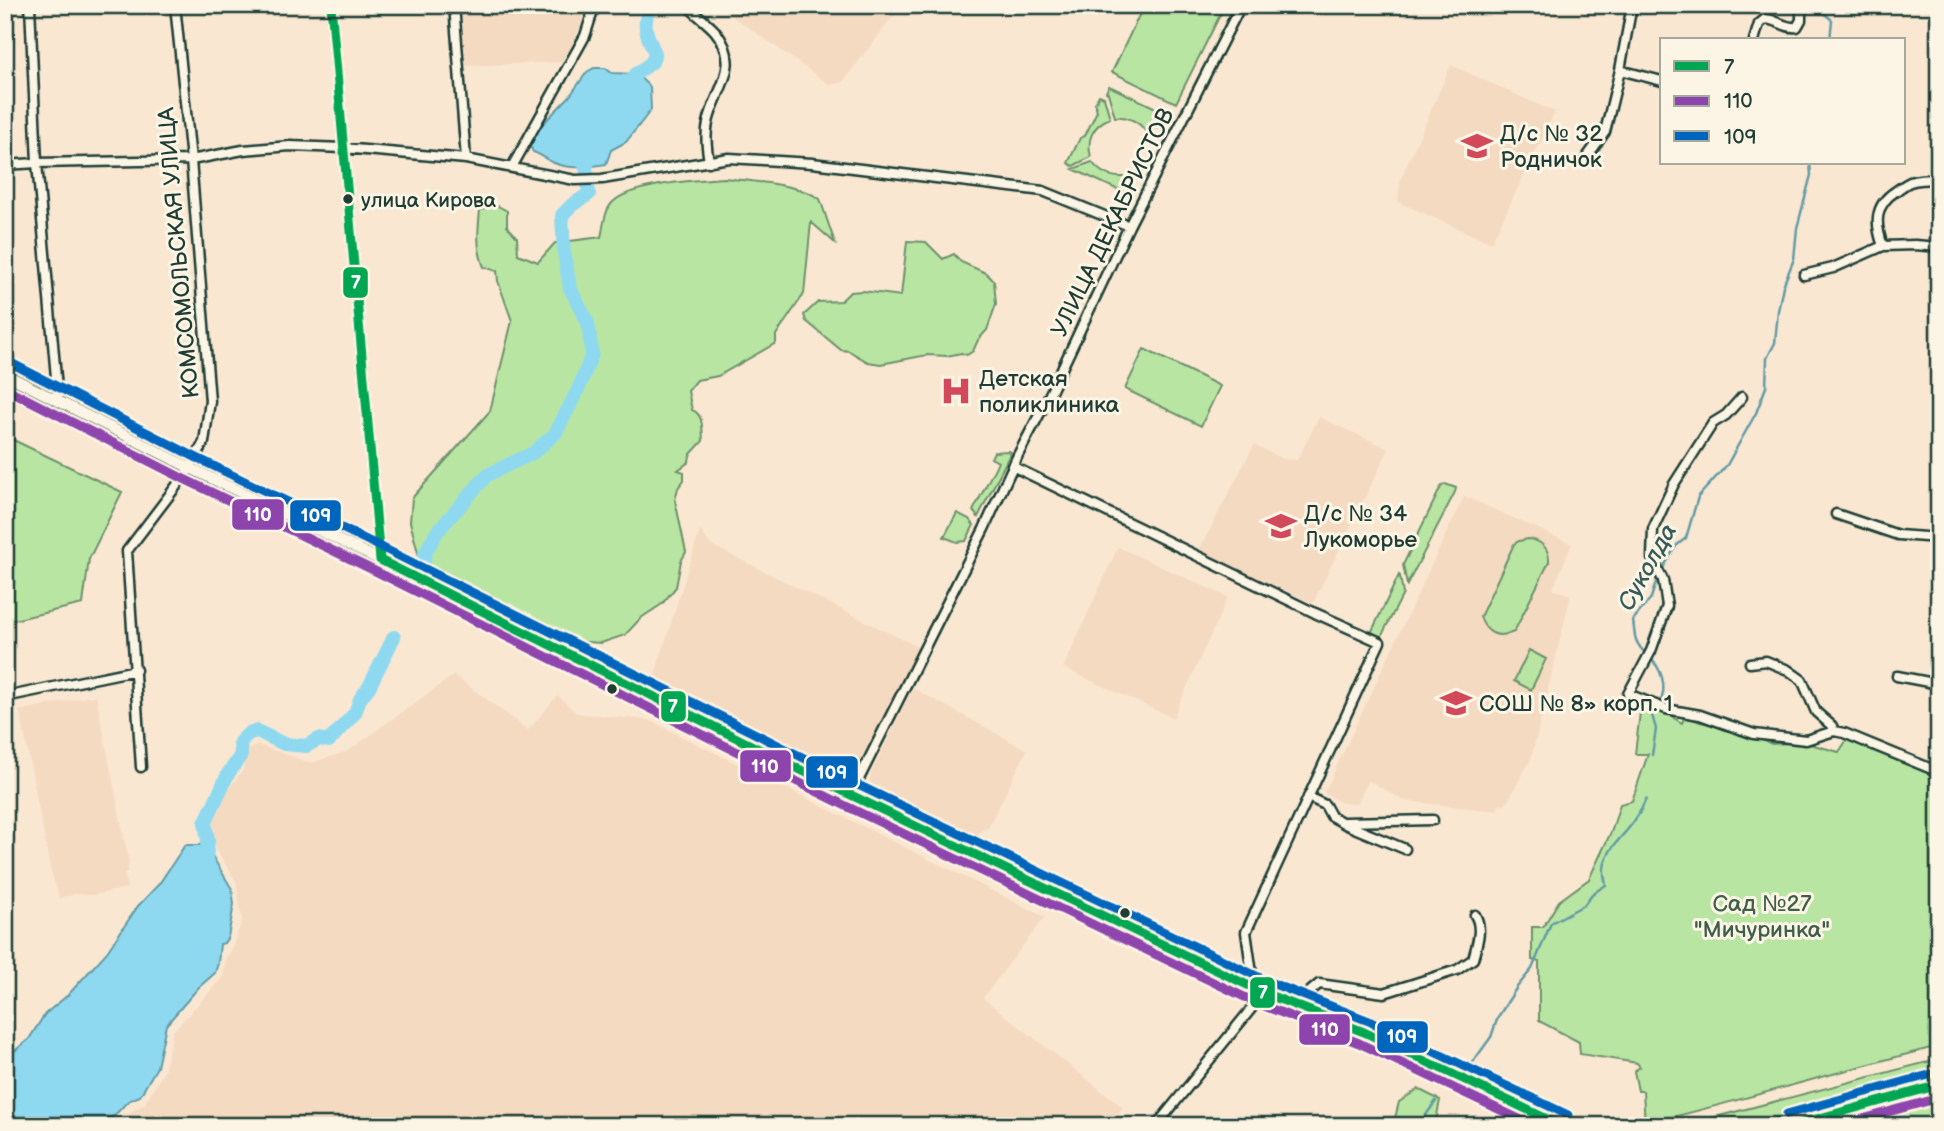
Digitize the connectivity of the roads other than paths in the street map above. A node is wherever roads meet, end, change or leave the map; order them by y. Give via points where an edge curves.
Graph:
1 (30, 5) edge
2 (175, 5) edge
3 (331, 5) edge
4 (454, 5) edge
5 (595, 5) edge
6 (687, 5) edge
7 (1241, 5) edge
8 (1632, 5) edge
9 (1801, 5) edge
10 (1755, 38) edge
11 (1620, 70) junction
12 (1660, 80) edge
13 (343, 148) junction
14 (1587, 157) dead end
15 (466, 159) junction
16 (191, 160) junction
17 (709, 162) junction
18 (37, 163) junction
19 (5, 165) edge
20 (512, 167) junction
21 (1939, 179) edge
22 (1129, 226) junction
23 (1883, 246) junction
24 (1939, 247) edge
25 (1804, 275) dead end
26 (5, 374) edge
27 (1742, 397) dead end
28 (58, 400) junction
29 (1012, 466) junction
30 (190, 468) junction
31 (1836, 514) dead end
32 (1939, 538) edge
33 (380, 560) junction
34 (1750, 663) dead end
35 (136, 670) junction
36 (1898, 676) dead end
37 (1939, 684) edge
38 (5, 697) edge
39 (1834, 731) junction
40 (141, 767) dead end
41 (1939, 772) edge
42 (851, 795) junction
43 (1308, 797) junction
44 (1433, 820) dead end
45 (1342, 822) junction
46 (1405, 849) dead end
47 (1475, 915) dead end
48 (1259, 990) junction
49 (1300, 1008) junction
50 (1939, 1085) edge
51 (1156, 1126) edge
52 (1563, 1126) edge
53 (1790, 1126) edge

1 - 18 street
2 - 16 street, КОМСОМОЛЬСКАЯ УЛИЦА
3 - 13 street
4 - 15 street
5 - 20 street via 585,36
6 - 17 street via 726,50 727,74 707,125
7 - 22 street, УЛИЦА ДЕКАБРИСТОВ
8 - 11 street
9 - 10 street via 1797,27 1765,19
11 - 12 street
11 - 14 street via 1605,132
13 - 15 street
13 - 16 street via 290,146
13 - 33 street
15 - 20 street
16 - 18 street
16 - 30 street, КОМСОМОЛЬСКАЯ УЛИЦА via 210,401 204,442
17 - 20 street via 575,180
17 - 22 street via 729,158 812,163 1043,191
18 - 19 street
18 - 28 street
21 - 23 street via 1910,182 1880,206
22 - 29 street, УЛИЦА ДЕКАБРИСТОВ
23 - 24 street
23 - 25 street
26 - 28 main road
27 - 39 street via 1713,423 1674,484 1653,529 1652,558 1663,580 1667,606 1651,651 1628,694 1754,734 1806,740
28 - 30 main road
29 - 42 street, УЛИЦА ДЕКАБРИСТОВ
29 - 43 street via 1380,642
30 - 33 main road
30 - 35 street, КОМСОМОЛЬСКАЯ УЛИЦА via 127,551
31 - 32 street via 1898,535
33 - 42 main road
34 - 39 street via 1766,661 1802,680 1816,712
35 - 38 street
35 - 40 street, КОМСОМОЛЬСКАЯ УЛИЦА
36 - 37 street
39 - 41 street
42 - 48 main road
43 - 45 street via 1325,805 1331,816
43 - 48 street via 1246,932
44 - 45 street
45 - 46 street
47 - 49 street via 1479,937 1473,959 1457,970 1384,993 1319,984
48 - 49 main road
48 - 51 street
49 - 52 main road via 1364,1032
50 - 53 main road

